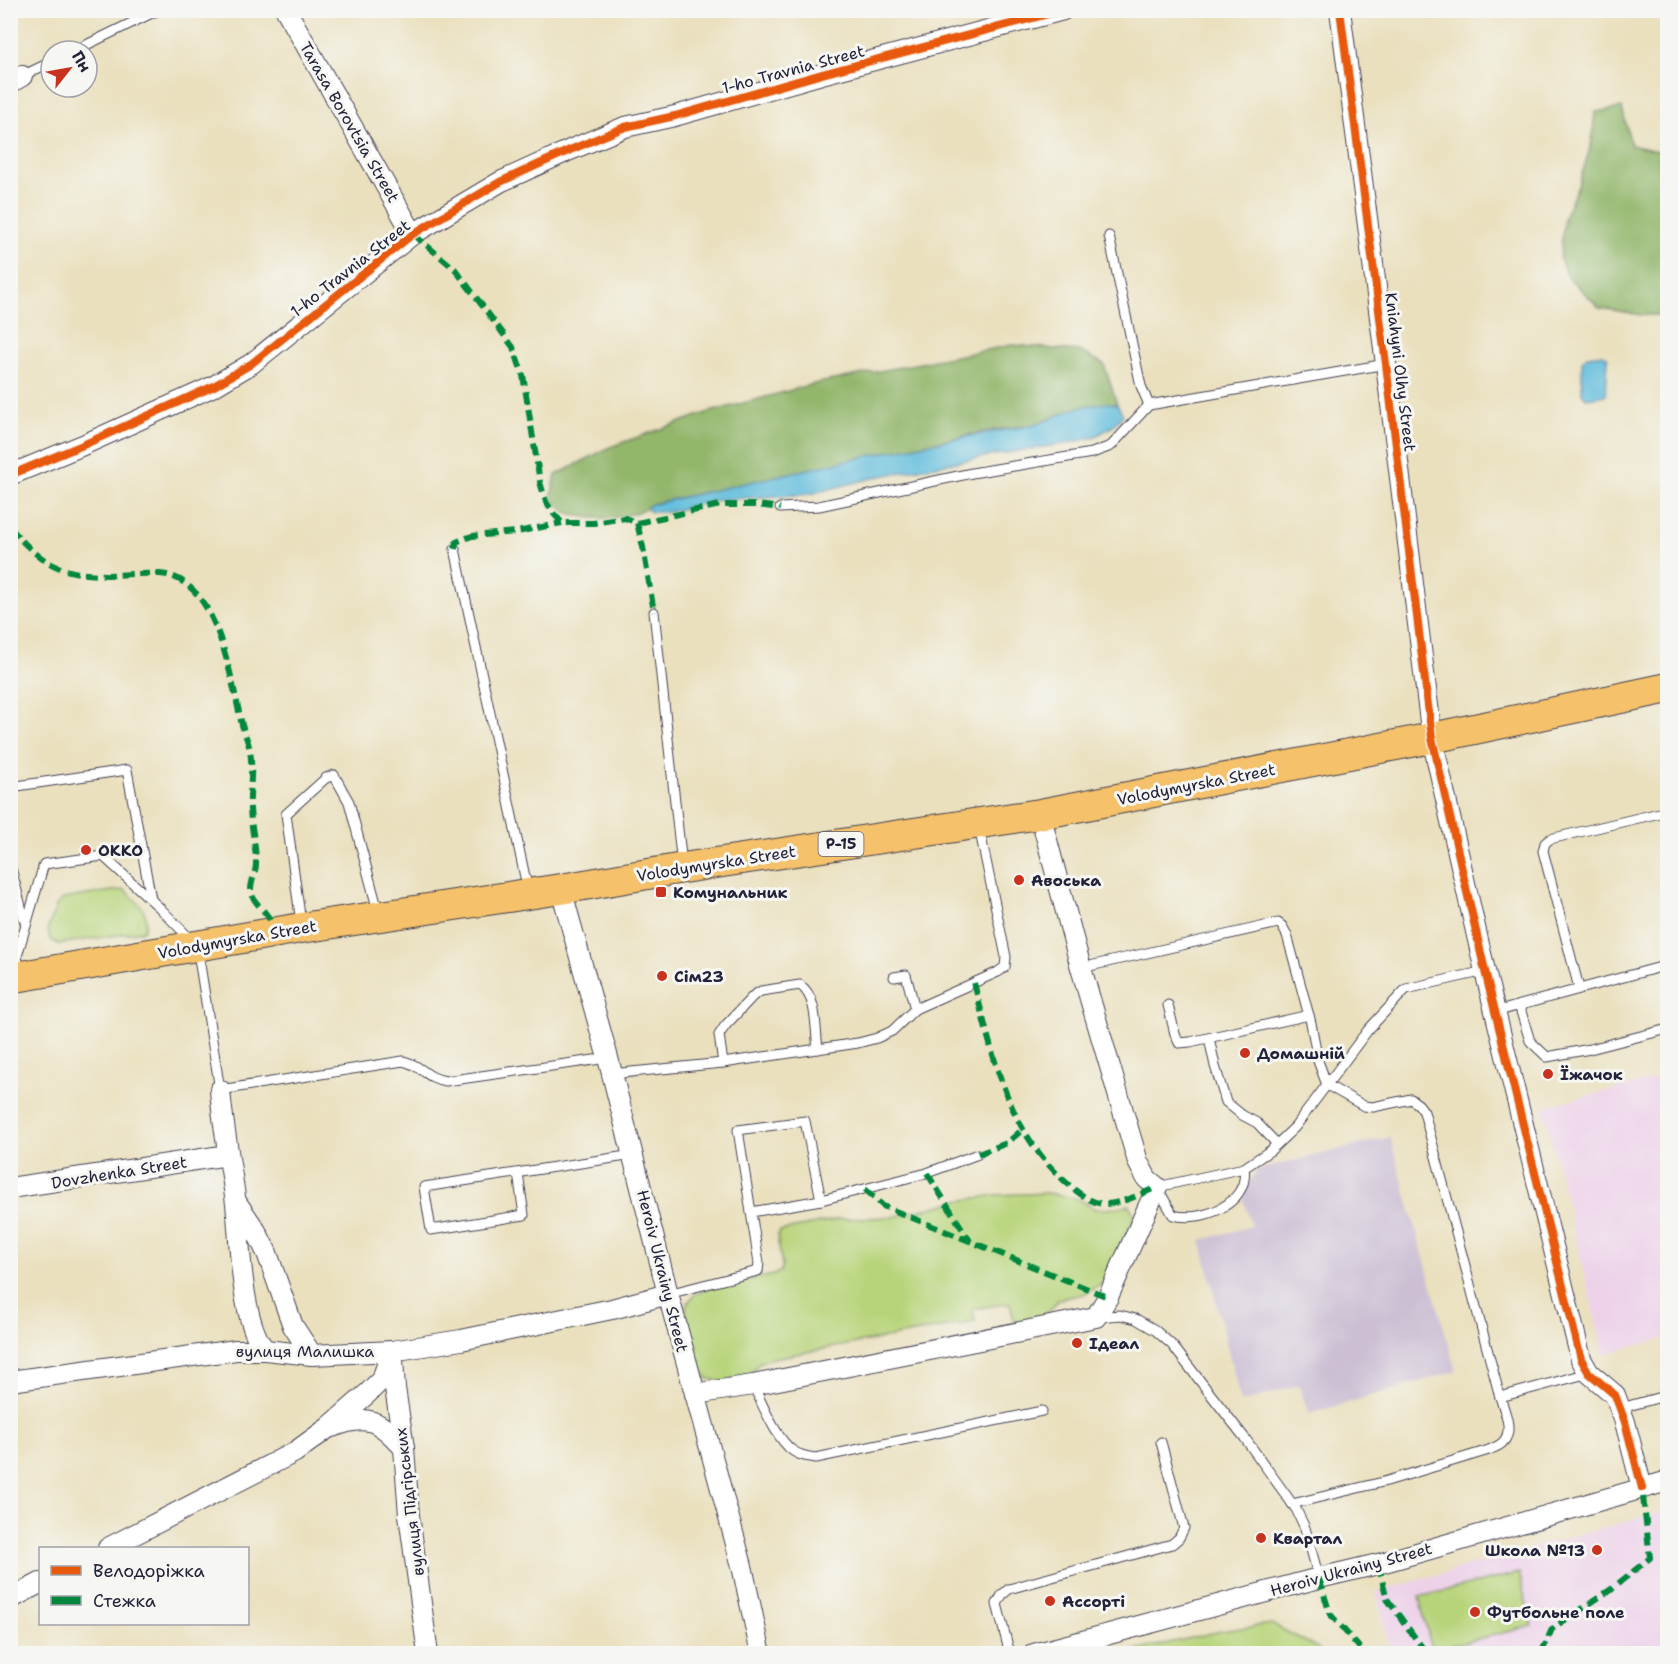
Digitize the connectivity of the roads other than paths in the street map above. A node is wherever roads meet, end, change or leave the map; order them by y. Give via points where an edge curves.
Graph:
1 (158, 10) edge
2 (286, 10) edge
3 (1063, 10) edge
4 (1340, 10) edge
5 (99, 39) edge
6 (39, 67) edge
7 (14, 78) edge
8 (413, 234) junction
9 (1109, 236) dead end
10 (1386, 364) junction
11 (1149, 405) junction
12 (10, 475) edge
13 (780, 508) dead end
14 (455, 549) dead end
15 (654, 612) dead end
16 (1668, 688) edge
17 (1432, 738) junction
18 (10, 787) edge
19 (1668, 811) edge
20 (1040, 814) junction
21 (979, 824) junction
22 (10, 864) edge
23 (682, 868) junction
24 (561, 889) junction
25 (528, 894) junction
26 (151, 899) junction
27 (380, 916) junction
28 (26, 926) junction
29 (301, 928) junction
30 (197, 946) junction
31 (1668, 965) edge
32 (1081, 968) junction
33 (1485, 971) junction
34 (15, 977) edge
35 (894, 977) dead end
36 (1579, 988) junction
37 (1168, 1005) dead end
38 (1519, 1005) junction
39 (915, 1009) junction
40 (1495, 1012) junction
41 (1309, 1015) junction
42 (1668, 1029) edge
43 (1209, 1038) junction
44 (818, 1048) junction
45 (723, 1063) junction
46 (610, 1066) junction
47 (1327, 1085) junction
48 (220, 1090) junction
49 (1277, 1144) junction
50 (228, 1155) junction
51 (633, 1155) junction
52 (978, 1155) dead end
53 (1244, 1168) junction
54 (518, 1173) junction
55 (1157, 1187) junction
56 (10, 1188) edge
57 (821, 1200) junction
58 (235, 1201) junction
59 (751, 1212) junction
60 (668, 1293) junction
61 (1096, 1317) junction
62 (265, 1350) junction
63 (392, 1351) junction
64 (312, 1355) junction
65 (1589, 1373) junction
66 (10, 1382) edge
67 (753, 1385) junction
68 (695, 1394) junction
69 (1668, 1395) edge
70 (1500, 1397) junction
71 (1621, 1408) junction
72 (1042, 1411) dead end
73 (328, 1428) junction
74 (1161, 1442) dead end
75 (404, 1448) junction
76 (1668, 1481) edge
77 (1642, 1488) junction
78 (1292, 1504) junction
79 (110, 1547) edge
80 (1319, 1578) junction
81 (39, 1584) edge
82 (10, 1599) edge
83 (428, 1653) edge
84 (761, 1653) edge
85 (1010, 1653) edge
86 (1034, 1653) edge

1 - 5 lane
2 - 8 street, Tarasa Borovtsia Street
3 - 8 street, 1-ho Travnia Street via 625,127 500,182
4 - 10 street, Kniahyni Olhy Street
6 - 7 lane
8 - 12 street, 1-ho Travnia Street via 250,364 114,431
9 - 11 lane via 1141,386
10 - 11 lane
10 - 17 street, Kniahyni Olhy Street
11 - 13 lane via 1111,446 1092,453 972,473 819,506
14 - 25 lane
15 - 23 lane
16 - 17 main road, Volodymyrska Street / Р-15
17 - 20 main road, Volodymyrska Street / Р-15
17 - 33 street, Kniahyni Olhy Street
18 - 26 lane via 127,770
19 - 36 lane via 1545,843 1543,851
20 - 21 main road, Volodymyrska Street / Р-15
20 - 32 street
21 - 23 main road, Volodymyrska Street / Р-15
21 - 39 lane via 1005,967
22 - 28 lane
23 - 24 main road, Volodymyrska Street / Р-15
24 - 25 main road, Volodymyrska Street / Р-15
24 - 46 street, Heroiv Ukrainy Street
25 - 27 main road, Volodymyrska Street / Р-15
26 - 28 lane via 103,856 44,864
26 - 30 lane
27 - 29 main road, Volodymyrska Street / Р-15
27 - 29 lane via 349,802 334,775 286,814
28 - 34 lane
29 - 30 main road, Volodymyrska Street / Р-15
30 - 34 main road, Volodymyrska Street / Р-15
30 - 48 lane
31 - 36 lane
32 - 41 lane via 1278,923 1287,935
32 - 55 street via 1140,1169
33 - 40 street, Kniahyni Olhy Street
33 - 47 lane via 1406,989 1368,1030
35 - 39 lane via 906,975
36 - 38 lane
37 - 43 lane via 1179,1043
38 - 40 lane
38 - 42 lane via 1530,1041 1547,1057
39 - 44 lane via 892,1031 877,1038
40 - 65 street, Kniahyni Olhy Street via 1581,1359
41 - 43 lane
41 - 47 lane
43 - 49 lane via 1226,1102 1257,1123
44 - 45 lane
44 - 45 lane via 812,1000 800,985 753,996 719,1035
45 - 46 lane
46 - 48 lane via 446,1081 433,1079 414,1063 403,1061
46 - 51 street, Heroiv Ukrainy Street
47 - 49 lane
47 - 70 lane via 1364,1106 1411,1099 1424,1112
48 - 50 street
49 - 53 lane
50 - 56 street, Dovzhenka Street
50 - 58 street
51 - 54 lane
51 - 60 street, Heroiv Ukrainy Street
52 - 57 lane via 927,1173
53 - 55 lane
53 - 55 lane via 1241,1187 1230,1203 1218,1211 1185,1218 1173,1215
54 - 54 lane via 524,1215 431,1230 424,1187
55 - 61 street
57 - 59 lane
57 - 59 lane via 805,1121 738,1130
58 - 62 street via 247,1309 257,1341
58 - 64 street via 267,1253 293,1326
59 - 60 lane via 758,1271
60 - 63 street, вулиця Малишка via 612,1309
60 - 68 street, Heroiv Ukrainy Street
61 - 67 street
61 - 78 lane via 1120,1315 1136,1319 1172,1345
62 - 64 street, вулиця Малишка
62 - 66 street, вулиця Малишка via 236,1350
63 - 64 street, вулиця Малишка
63 - 73 street via 382,1379
63 - 75 street, вулиця Підгірських
65 - 70 lane
65 - 71 street via 1615,1395
67 - 68 street
67 - 72 lane via 784,1442 793,1451 816,1458
68 - 84 street, Heroiv Ukrainy Street via 742,1566
69 - 71 lane
70 - 78 lane via 1508,1435 1489,1450
71 - 77 street
73 - 75 street via 349,1420 379,1423
73 - 79 street via 295,1452
74 - 85 lane via 1184,1528 1179,1538 1172,1544 1009,1589 997,1604
75 - 83 street, вулиця Підгірських
76 - 77 street, Heroiv Ukrainy Street
77 - 80 street, Heroiv Ukrainy Street
78 - 80 lane via 1305,1528
80 - 86 street, Heroiv Ukrainy Street
81 - 82 street

